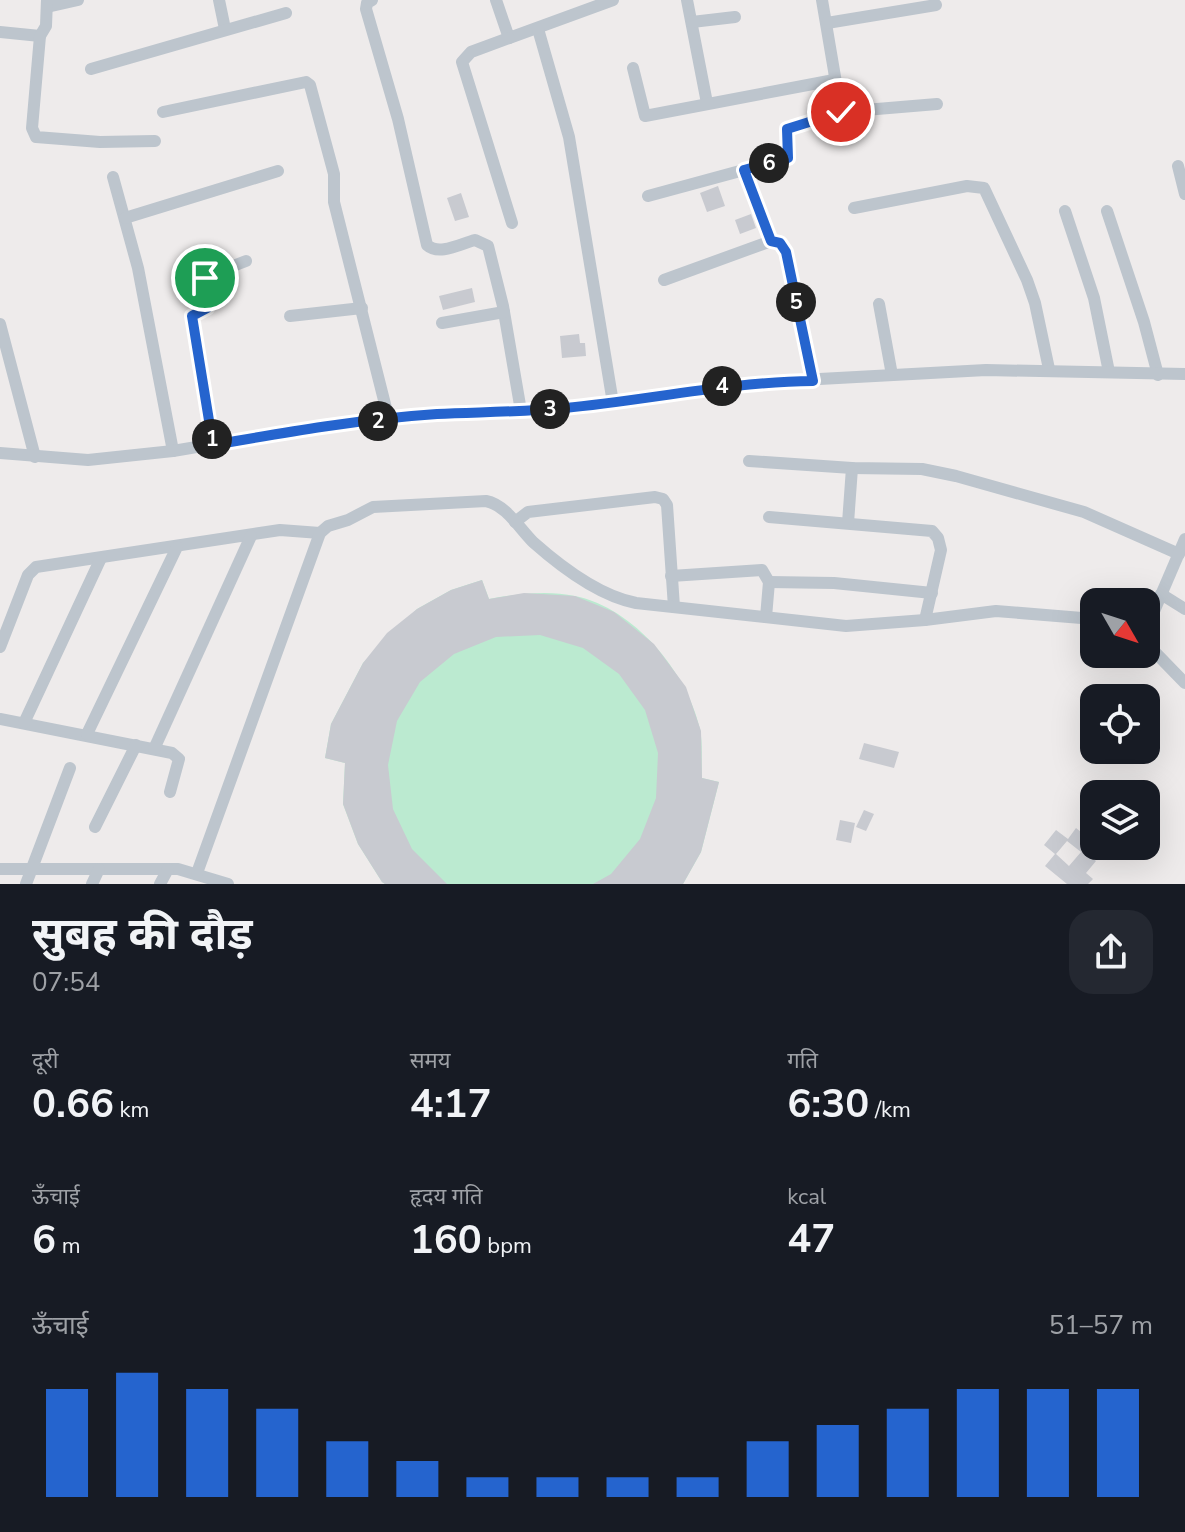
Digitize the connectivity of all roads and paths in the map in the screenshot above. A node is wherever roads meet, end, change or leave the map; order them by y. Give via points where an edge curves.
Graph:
1 (78, 0) edge
2 (219, 0) edge
3 (372, 0) edge
4 (496, 0) edge
5 (613, 0) edge
6 (687, 0) edge
7 (822, 0) edge
8 (47, 4) edge
9 (936, 5) dead end
10 (892, 6) edge
11 (286, 13) dead end
12 (735, 17) dead end
13 (692, 22) junction
14 (827, 23) junction
15 (225, 29) junction
16 (538, 29) junction
17 (0, 32) edge
18 (40, 36) junction
19 (509, 38) junction
20 (633, 68) dead end
21 (91, 69) dead end
22 (834, 80) junction
23 (707, 103) junction
24 (937, 104) dead end
25 (163, 112) dead end
26 (841, 112) junction
27 (155, 141) dead end
28 (1178, 166) dead end
29 (744, 170) junction
30 (278, 171) dead end
31 (113, 177) dead end
32 (1185, 194) edge
33 (648, 196) dead end
34 (854, 208) dead end
35 (1065, 211) dead end
36 (1107, 211) dead end
37 (125, 218) junction
38 (512, 223) dead end
39 (771, 241) junction
40 (246, 261) dead end
41 (664, 280) dead end
42 (879, 304) dead end
43 (362, 308) junction
44 (504, 312) junction
45 (290, 316) dead end
46 (442, 323) dead end
47 (0, 324) edge
48 (1049, 369) junction
49 (1109, 372) junction
50 (1185, 374) edge
51 (892, 375) junction
52 (1158, 375) junction
53 (813, 381) junction
54 (613, 403) junction
55 (521, 411) junction
56 (389, 420) junction
57 (213, 445) junction
58 (173, 451) junction
59 (0, 453) edge
60 (35, 457) junction
61 (749, 461) dead end
62 (852, 468) junction
63 (769, 517) dead end
64 (515, 522) junction
65 (848, 523) junction
66 (320, 533) junction
67 (251, 536) junction
68 (1185, 539) edge
69 (177, 547) junction
70 (1179, 554) junction
71 (101, 558) junction
72 (671, 576) junction
73 (769, 582) junction
74 (932, 593) junction
75 (1161, 594) joint
76 (674, 607) junction
77 (1185, 609) edge
78 (766, 617) junction
79 (1080, 618) edge
80 (925, 620) junction
81 (0, 647) edge
82 (1160, 657) edge
83 (1185, 683) edge
84 (0, 719) edge
85 (24, 723) junction
86 (87, 734) junction
87 (136, 745) junction
88 (154, 749) junction
89 (70, 768) dead end
90 (170, 792) dead end
91 (95, 827) dead end
92 (0, 869) edge
93 (32, 869) junction
94 (99, 869) junction
95 (168, 869) junction
96 (197, 873) junction
97 (26, 884) edge
98 (92, 884) edge
99 (160, 884) edge
100 (228, 884) edge

1 - 8 street
2 - 15 street
3 - 44 street via 366,9 427,245 439,250 475,240 485,243
4 - 19 street
5 - 16 street
6 - 13 street
7 - 14 street
8 - 18 street
9 - 10 street
10 - 14 street
11 - 15 street
12 - 13 street
13 - 23 street
14 - 22 street
15 - 21 street
16 - 19 street
16 - 54 street via 569,137
17 - 18 street
18 - 27 street via 32,128 36,137
19 - 38 street via 465,55 462,62
20 - 23 street via 645,116
22 - 23 street
22 - 26 street
24 - 26 street
25 - 43 street via 310,85
26 - 29 street via 787,129 788,158
28 - 32 street
29 - 33 street
29 - 39 street
30 - 37 street
31 - 37 street
34 - 48 street via 967,186 984,188 1027,280
35 - 49 street via 1094,298
36 - 52 street
37 - 58 street
39 - 41 street
39 - 53 street via 786,252
40 - 57 street via 207,276 207,308 192,316
42 - 51 street
43 - 45 street
43 - 56 street
44 - 46 street
44 - 55 street
47 - 60 street
48 - 49 street
48 - 51 street
49 - 52 street
50 - 52 street
51 - 53 street
53 - 54 street via 722,386
54 - 55 street
55 - 56 street
56 - 57 street
57 - 58 street
58 - 60 street via 88,460
59 - 60 street
61 - 62 street
62 - 65 street
62 - 70 street via 922,469 997,486 1084,512
63 - 65 street
64 - 66 street via 490,502 387,505
64 - 72 street via 528,512 659,497 667,505
64 - 76 street via 543,550 595,586 627,601
65 - 74 street via 932,531 941,550
66 - 67 street via 280,530
66 - 96 street
67 - 69 street
67 - 88 street
68 - 70 street
69 - 71 street
69 - 86 street
70 - 75 street
71 - 81 street via 32,570
71 - 85 street
72 - 73 street via 759,570
72 - 76 street
73 - 74 street
73 - 78 street
74 - 80 street
75 - 77 street
76 - 78 street
78 - 80 street via 846,626
79 - 80 street via 996,611
82 - 83 street
84 - 85 street
85 - 86 street
86 - 87 street
87 - 88 street
87 - 91 street
88 - 90 street via 178,757
89 - 93 street
92 - 93 street
93 - 94 street
93 - 97 street
94 - 95 street
94 - 98 street
95 - 96 street
95 - 99 street
96 - 100 street

